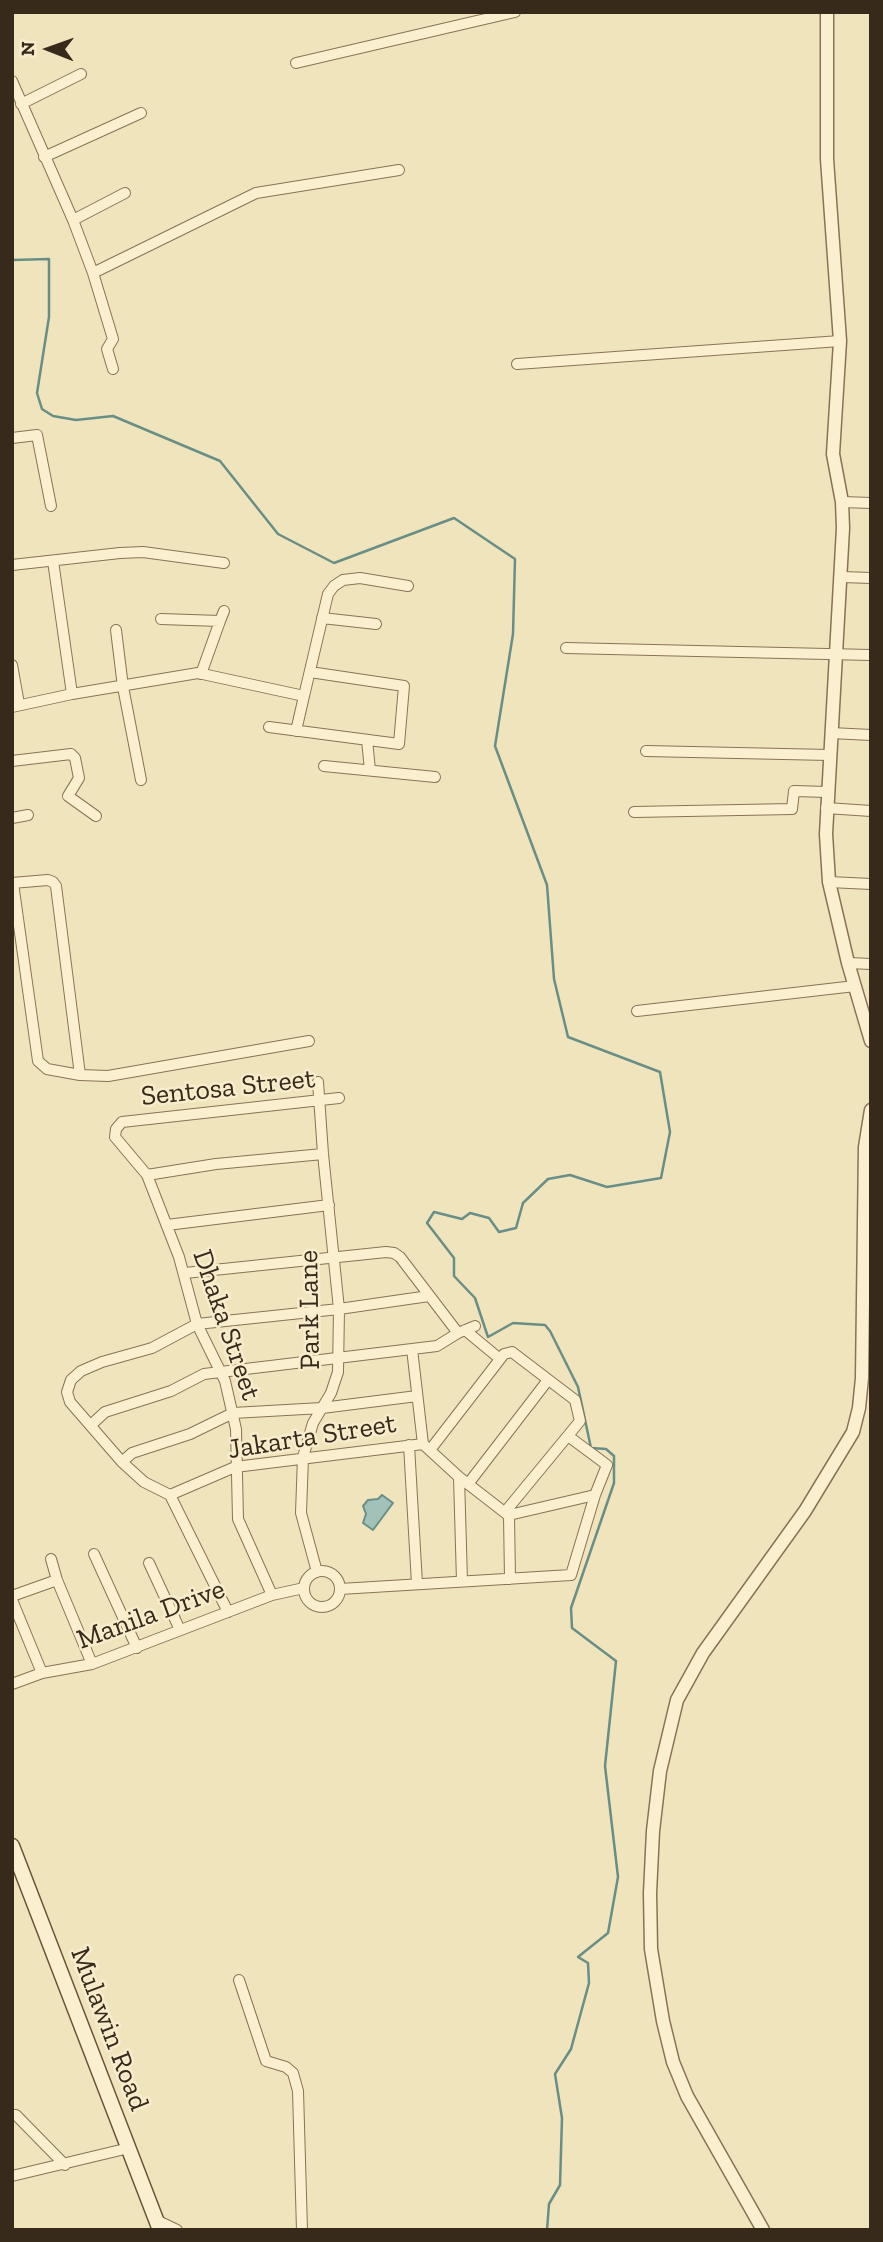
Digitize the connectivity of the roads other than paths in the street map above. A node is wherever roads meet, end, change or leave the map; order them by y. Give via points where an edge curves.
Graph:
1 (515, 12) edge
2 (827, 12) edge
3 (296, 63) dead end
4 (81, 74) dead end
5 (12, 81) edge
6 (21, 104) junction
7 (141, 113) dead end
8 (44, 158) junction
9 (399, 170) dead end
10 (125, 193) dead end
11 (73, 220) junction
12 (93, 273) junction
13 (840, 341) junction
14 (517, 364) dead end
15 (113, 369) dead end
16 (12, 438) edge
17 (842, 502) junction
18 (871, 503) edge
19 (51, 506) dead end
20 (53, 561) junction
21 (225, 563) dead end
22 (12, 565) edge
23 (842, 577) junction
24 (871, 578) edge
25 (408, 586) dead end
26 (322, 618) junction
27 (161, 619) dead end
28 (376, 624) dead end
29 (116, 630) dead end
30 (566, 648) dead end
31 (837, 654) junction
32 (871, 655) edge
33 (12, 665) edge
34 (310, 672) junction
35 (201, 674) junction
36 (123, 687) junction
37 (72, 694) junction
38 (304, 696) junction
39 (15, 706) edge
40 (269, 727) dead end
41 (296, 731) junction
42 (831, 733) junction
43 (871, 735) edge
44 (367, 740) junction
45 (646, 751) dead end
46 (829, 755) junction
47 (12, 761) edge
48 (324, 766) dead end
49 (370, 770) junction
50 (435, 778) dead end
51 (142, 780) dead end
52 (827, 792) junction
53 (826, 808) junction
54 (871, 811) edge
55 (634, 812) dead end
56 (28, 815) dead end
57 (96, 816) dead end
58 (12, 818) edge
59 (829, 882) junction
60 (13, 883) edge
61 (871, 884) edge
62 (848, 963) junction
63 (871, 964) edge
64 (855, 986) junction
65 (637, 1011) dead end
66 (309, 1041) dead end
67 (871, 1041) edge
68 (80, 1075) junction
69 (318, 1082) dead end
70 (339, 1098) dead end
71 (318, 1100) junction
72 (871, 1110) edge
73 (122, 1122) joint
74 (323, 1154) junction
75 (147, 1175) junction
76 (329, 1205) junction
77 (167, 1225) junction
78 (334, 1259) junction
79 (185, 1273) junction
80 (429, 1296) junction
81 (339, 1309) junction
82 (197, 1324) junction
83 (466, 1330) junction
84 (412, 1349) junction
85 (338, 1357) junction
86 (500, 1359) junction
87 (219, 1370) junction
88 (548, 1380) junction
89 (416, 1396) junction
90 (322, 1408) junction
91 (233, 1413) junction
92 (91, 1425) junction
93 (568, 1436) junction
94 (409, 1446) junction
95 (426, 1447) junction
96 (303, 1457) junction
97 (121, 1462) junction
98 (235, 1467) junction
99 (459, 1477) junction
100 (468, 1484) junction
101 (170, 1495) junction
102 (595, 1495) junction
103 (507, 1514) junction
104 (94, 1554) dead end
105 (51, 1559) dead end
106 (149, 1563) dead end
107 (317, 1572) junction
108 (510, 1579) junction
109 (57, 1580) junction
110 (462, 1581) junction
111 (417, 1584) junction
112 (304, 1588) junction
113 (340, 1589) junction
114 (272, 1595) junction
115 (12, 1598) edge
116 (228, 1612) junction
117 (180, 1630) junction
118 (137, 1648) junction
119 (92, 1664) junction
120 (42, 1673) junction
121 (12, 1684) edge
122 (12, 1846) edge
123 (239, 1979) dead end
124 (12, 2115) edge
125 (129, 2148) junction
126 (65, 2165) junction
127 (12, 2176) edge
128 (158, 2225) edge
129 (177, 2230) edge
130 (302, 2230) edge
131 (763, 2230) edge

1 - 3 street
2 - 13 street via 828,172
4 - 6 street
5 - 6 street
6 - 8 street
7 - 8 street
8 - 11 street
9 - 12 street via 256,193
10 - 11 street
11 - 12 street
12 - 15 street via 113,339 107,349
13 - 14 street
13 - 17 street via 833,454
16 - 19 street via 37,435
17 - 18 street
17 - 23 street
20 - 21 street via 143,552
20 - 22 street
20 - 37 street
23 - 24 street
23 - 31 street
25 - 26 street via 360,578 343,580 328,594
26 - 28 street
26 - 34 street
27 - 35 street via 222,616
29 - 36 street
30 - 31 street
31 - 32 street
31 - 42 street
33 - 39 street
34 - 38 street
34 - 44 street via 404,685 399,744
35 - 36 street
35 - 38 street
36 - 37 street
36 - 51 street
37 - 39 street
38 - 41 street
40 - 41 street
41 - 44 street
42 - 43 street
42 - 46 street
44 - 49 street
45 - 46 street
46 - 52 street
47 - 57 street via 71,754 79,778 68,796
48 - 49 street
49 - 50 street
52 - 53 street
52 - 55 street via 794,791 792,809
53 - 54 street
53 - 59 street
56 - 58 street
59 - 61 street
59 - 62 street
60 - 68 street via 38,1061 47,1069
60 - 68 street via 47,880 56,886
62 - 63 street
62 - 64 street
64 - 65 street
64 - 67 street
66 - 68 street via 108,1076
69 - 71 street, Park Lane
70 - 71 street, Sentosa Street
71 - 73 street, Sentosa Street
71 - 74 street, Park Lane
72 - 131 street via 865,1147 862,1378 853,1432 805,1511 702,1653 677,1700 660,1772 653,1831 651,1948 673,2062 687,2096
73 - 75 street, Dhaka Street via 116,1137
74 - 75 street
74 - 76 street, Park Lane
75 - 77 street, Dhaka Street
76 - 77 street
76 - 78 street, Park Lane
77 - 79 street, Dhaka Street
78 - 79 street
78 - 80 street via 394,1253
78 - 81 street, Park Lane
79 - 82 street, Dhaka Street
80 - 81 street
80 - 83 street
81 - 82 street
81 - 85 street, Park Lane
82 - 87 street, Dhaka Street
82 - 92 street via 152,1348 80,1371 67,1392
83 - 84 street via 437,1346
83 - 86 street
84 - 85 street
84 - 89 street, Jakarta Street
85 - 87 street
85 - 90 street, Park Lane via 338,1372
86 - 88 street via 512,1352
86 - 95 street
87 - 91 street, Dhaka Street
87 - 92 street via 104,1412
88 - 93 street via 575,1400 580,1422
88 - 100 street
89 - 90 street
89 - 95 street, Jakarta Street
90 - 91 street
90 - 96 street, Park Lane
91 - 97 street via 190,1434 132,1453
91 - 98 street, Dhaka Street
92 - 97 street
93 - 102 street via 607,1465
93 - 103 street
94 - 95 street, Jakarta Street
94 - 96 street, Jakarta Street
94 - 111 street
95 - 99 street, Jakarta Street
96 - 98 street, Jakarta Street
96 - 107 street, Park Lane via 301,1513
97 - 101 street via 144,1482
98 - 101 street, Jakarta Street
98 - 114 street, Dhaka Street via 237,1519
99 - 100 street, Jakarta Street
99 - 110 street
100 - 103 street, Jakarta Street
101 - 116 street
102 - 103 street
102 - 108 street via 571,1575
103 - 108 street
104 - 118 street
105 - 109 street
106 - 117 street
107 - 112 street
107 - 113 street via 333,1575
108 - 110 street
109 - 115 street
109 - 119 street
110 - 111 street
111 - 113 street
112 - 113 street via 308,1599 322,1607 332,1604
112 - 114 street, Manila Drive
114 - 116 street, Manila Drive
115 - 120 street
116 - 117 street, Manila Drive
117 - 118 street, Manila Drive
118 - 119 street, Manila Drive
119 - 120 street, Manila Drive
120 - 121 street, Manila Drive
122 - 125 main road, Mulawin Road
123 - 130 street via 265,2061 293,2073 298,2091
124 - 126 street
125 - 126 street
125 - 128 main road, Mulawin Road
126 - 127 street
128 - 129 street

